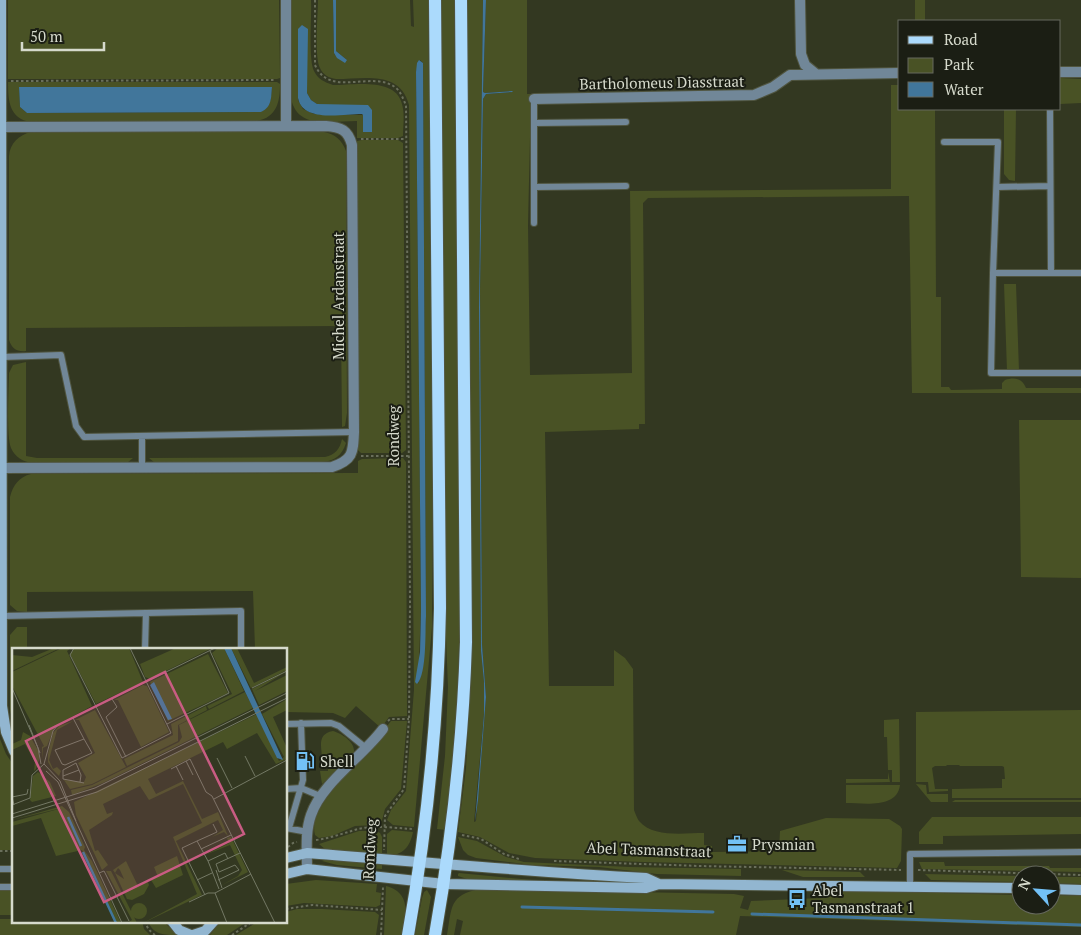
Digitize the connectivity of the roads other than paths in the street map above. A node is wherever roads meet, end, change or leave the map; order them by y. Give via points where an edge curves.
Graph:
1 (1, 0) edge
2 (286, 0) edge
3 (434, 0) edge
4 (461, 0) edge
5 (800, 0) edge
6 (1061, 72) edge
7 (1081, 72) edge
8 (898, 73) edge
9 (816, 74) junction
10 (1, 81) edge
11 (534, 99) joint
12 (1050, 110) edge
13 (626, 122) dead end
14 (534, 123) junction
15 (286, 126) junction
16 (1, 127) edge
17 (944, 142) dead end
18 (626, 186) dead end
19 (1050, 186) junction
20 (534, 187) junction
21 (997, 187) junction
22 (534, 224) dead end
23 (992, 273) junction
24 (1051, 273) junction
25 (1081, 273) edge
26 (2, 357) junction
27 (1081, 373) edge
28 (354, 432) junction
29 (142, 436) junction
30 (1, 468) edge
31 (142, 468) junction
32 (146, 613) junction
33 (3, 616) junction
34 (145, 648) edge
35 (241, 648) edge
36 (301, 723) junction
37 (288, 724) edge
38 (383, 729) road end
39 (12, 746) edge
40 (366, 748) junction
41 (288, 788) edge
42 (301, 788) junction
43 (320, 796) junction
44 (288, 828) edge
45 (307, 837) junction
46 (1081, 852) edge
47 (307, 853) junction
48 (288, 858) edge
49 (421, 862) junction
50 (447, 865) junction
51 (307, 869) junction
52 (288, 874) edge
53 (418, 881) junction
54 (444, 884) junction
55 (659, 884) junction
56 (910, 886) junction
57 (1011, 888) edge
58 (1061, 889) edge
59 (1081, 890) edge
60 (173, 922) edge
61 (213, 922) edge
62 (188, 934) edge
63 (198, 935) edge
64 (408, 935) edge
65 (434, 935) edge

1 - 10 street
2 - 15 street
3 - 49 main road via 440,608 438,695
4 - 50 main road via 466,642 461,738
5 - 9 street via 801,54 805,65
6 - 7 street
8 - 9 street, Bartholomeus Diasstraat
9 - 11 street, Bartholomeus Diasstraat via 790,75 754,95
10 - 16 street
11 - 14 lane, Bartholomeus Diasstraat
12 - 19 lane
13 - 14 lane
14 - 20 lane, Bartholomeus Diasstraat
15 - 16 street
15 - 28 street, Michel Ardanstraat via 335,127 349,134 351,141
16 - 26 street
17 - 21 lane via 998,142
18 - 20 lane
19 - 21 lane
19 - 24 lane
20 - 22 lane, Bartholomeus Diasstraat
21 - 23 lane
23 - 24 lane
23 - 27 lane via 991,373
24 - 25 lane
26 - 29 lane via 61,355 76,426 84,437
26 - 30 street
28 - 29 lane
28 - 31 street, Michel Ardanstraat via 351,454 343,464 332,467
29 - 31 lane
30 - 31 street
30 - 33 street
32 - 33 lane
32 - 34 lane
32 - 35 lane via 241,611
33 - 39 street via 2,706 6,732
36 - 37 lane
36 - 40 lane via 339,726
36 - 42 lane
38 - 40 street
40 - 43 street
41 - 42 lane
42 - 43 lane
42 - 44 lane
43 - 45 street via 310,816
44 - 45 lane
45 - 47 street
46 - 56 lane via 910,854
47 - 48 street, Abel Tasmanstraat
47 - 49 street, Abel Tasmanstraat
47 - 51 street
49 - 50 street, Abel Tasmanstraat
49 - 53 main road
50 - 54 main road
50 - 55 street, Abel Tasmanstraat via 646,878
51 - 52 street, Abel Tasmanstraat
51 - 53 street, Abel Tasmanstraat
53 - 54 street, Abel Tasmanstraat
53 - 64 main road
54 - 55 street, Abel Tasmanstraat via 646,888
54 - 65 main road
55 - 56 street, Abel Tasmanstraat
56 - 57 street, Abel Tasmanstraat
58 - 59 street
60 - 62 street
61 - 63 street
62 - 63 street

